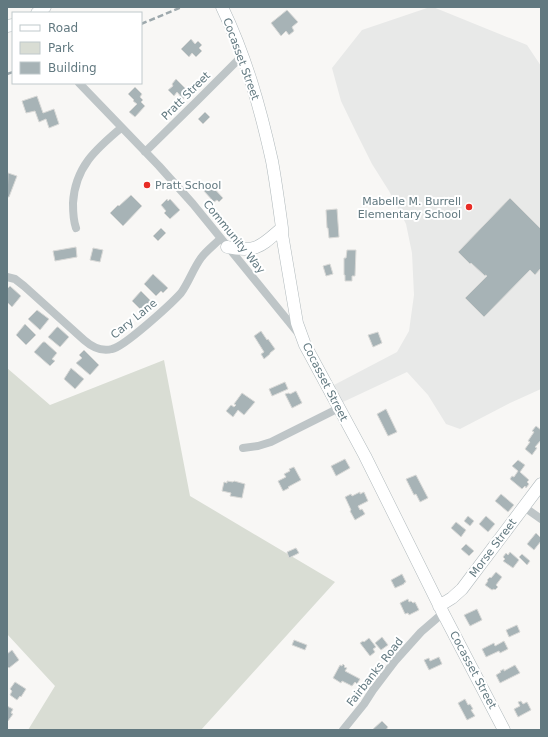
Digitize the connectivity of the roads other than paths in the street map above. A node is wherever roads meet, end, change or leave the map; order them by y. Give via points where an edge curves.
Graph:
1 (222, 7) edge
2 (242, 56) junction
3 (80, 84) edge
4 (122, 128) junction
5 (145, 152) junction
6 (76, 228) dead end
7 (282, 228) junction
8 (224, 243) junction
9 (7, 277) edge
10 (302, 338) junction
11 (339, 408) junction
12 (243, 448) dead end
13 (541, 484) edge
14 (524, 507) junction
15 (541, 519) edge
16 (441, 610) junction
17 (343, 730) edge
18 (504, 730) edge

1 - 2 main road, Cocasset Street
2 - 5 street, Pratt Street
2 - 7 main road, Cocasset Street via 254,90 272,163
3 - 4 street, Community Way
4 - 5 street, Community Way
4 - 6 street via 99,148 80,172 74,200 73,216
5 - 8 street, Community Way via 193,204
7 - 8 main road via 265,243 252,249 243,250
7 - 10 main road, Cocasset Street via 297,323
8 - 9 street, Cary Lane via 204,254 185,287 174,300 123,344 109,350 99,349 90,344 24,286
8 - 10 street, Community Way
10 - 11 main road, Cocasset Street
11 - 12 street via 271,442
11 - 16 main road, Cocasset Street
13 - 14 main road, Morse Street
14 - 15 street
14 - 16 main road, Morse Street via 462,589
16 - 17 street, Fairbanks Road via 395,661
16 - 18 main road, Cocasset Street

